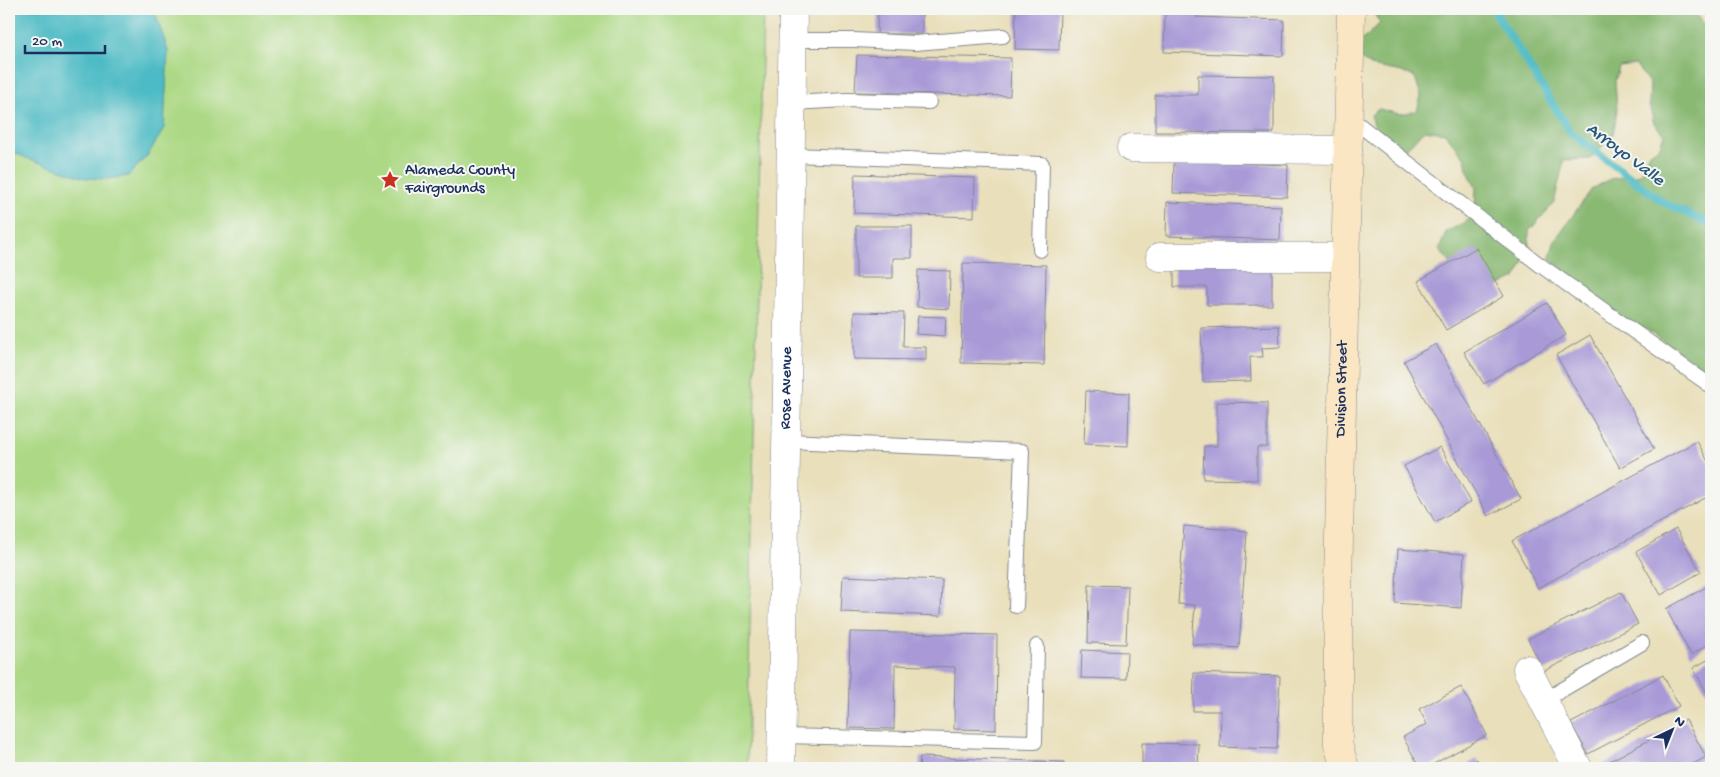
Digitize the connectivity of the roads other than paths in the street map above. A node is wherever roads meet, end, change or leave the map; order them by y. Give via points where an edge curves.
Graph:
1 (793, 9) edge
2 (1351, 9) edge
3 (1003, 36) dead end
4 (793, 40) junction
5 (929, 102) dead end
6 (792, 103) junction
7 (1348, 117) junction
8 (1131, 148) dead end
9 (1348, 150) junction
10 (791, 155) junction
11 (1040, 250) dead end
12 (1160, 257) dead end
13 (1345, 258) junction
14 (1711, 386) edge
15 (787, 442) junction
16 (1016, 606) dead end
17 (1642, 643) dead end
18 (1037, 646) dead end
19 (1527, 669) dead end
20 (1543, 701) junction
21 (782, 736) junction
22 (781, 768) edge
23 (1345, 768) edge
24 (1578, 768) edge

1 - 4 street, Rose Avenue
2 - 7 street, Division Street
3 - 4 lane via 915,43
4 - 6 street, Rose Avenue
5 - 6 lane via 847,100
6 - 10 street, Rose Avenue
7 - 9 street, Division Street
7 - 14 lane via 1540,265
8 - 9 street
9 - 13 street, Division Street
10 - 11 lane via 1042,164
10 - 15 street, Rose Avenue
12 - 13 street
13 - 23 street, Division Street via 1338,744
15 - 16 lane via 1022,451
15 - 21 street, Rose Avenue
17 - 20 lane
18 - 21 lane via 1035,742
19 - 20 street
20 - 24 street
21 - 22 street, Rose Avenue

